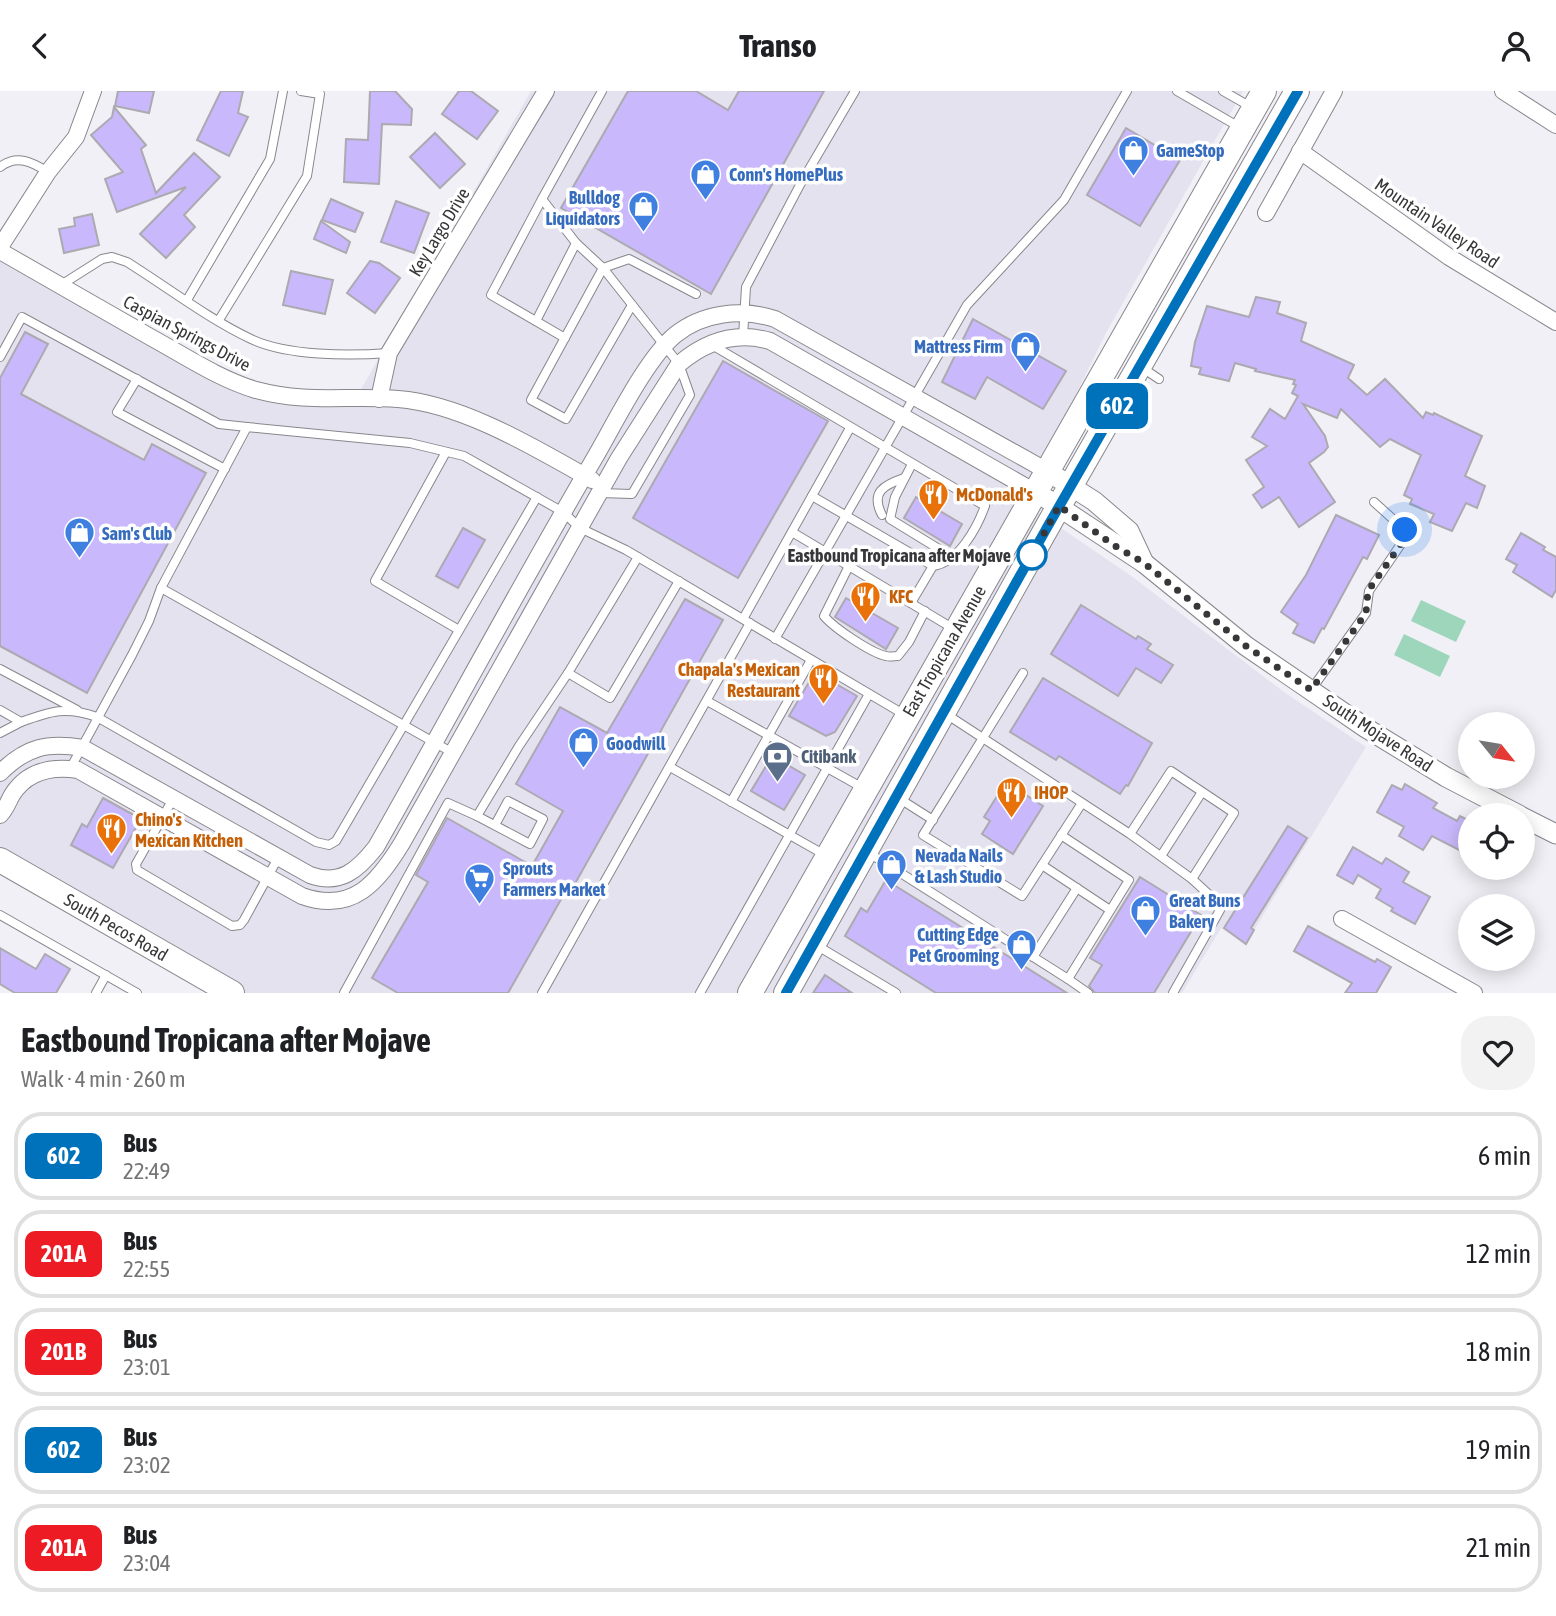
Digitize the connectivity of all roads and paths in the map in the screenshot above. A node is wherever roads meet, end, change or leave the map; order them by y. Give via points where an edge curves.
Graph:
1 (93, 91) edge
2 (283, 91) edge
3 (302, 91) edge
4 (546, 91) edge
5 (602, 91) edge
6 (855, 91) edge
7 (1128, 91) edge
8 (1177, 91) edge
9 (1223, 91) edge
10 (1297, 91) edge
11 (1334, 91) edge
12 (1503, 91) edge
13 (1253, 109) edge
14 (1556, 125) edge
15 (1300, 151) junction
16 (0, 167) edge
17 (48, 172) junction
18 (542, 199) junction
19 (1266, 213) dead end
20 (1218, 230) junction
21 (576, 243) junction
22 (0, 249) edge
23 (603, 268) junction
24 (61, 285) junction
25 (696, 294) dead end
26 (187, 300) junction
27 (632, 305) junction
28 (745, 314) junction
29 (219, 320) junction
30 (536, 321) junction
31 (1556, 322) edge
32 (743, 337) junction
33 (565, 338) junction
34 (710, 344) junction
35 (664, 345) junction
36 (389, 353) junction
37 (0, 357) edge
38 (679, 364) junction
39 (137, 379) junction
40 (379, 398) junction
41 (914, 398) junction
42 (904, 416) junction
43 (247, 427) junction
44 (850, 428) junction
45 (885, 448) junction
46 (446, 452) junction
47 (912, 464) junction
48 (225, 469) junction
49 (584, 476) junction
50 (904, 478) junction
51 (1041, 482) junction
52 (1072, 485) junction
53 (601, 490) junction
54 (812, 496) junction
55 (537, 497) junction
56 (1374, 502) dead end
57 (1059, 506) junction
58 (563, 512) junction
59 (882, 515) dead end
60 (846, 517) junction
61 (580, 528) junction
62 (792, 532) junction
63 (825, 552) junction
64 (638, 557) junction
65 (952, 557) junction
66 (1144, 563) junction
67 (849, 566) junction
68 (933, 566) junction
69 (679, 581) junction
70 (161, 588) junction
71 (911, 603) junction
72 (925, 611) junction
73 (746, 621) junction
74 (458, 630) junction
75 (956, 631) junction
76 (775, 639) junction
77 (811, 660) junction
78 (0, 669) edge
79 (568, 673) junction
80 (1023, 673) dead end
81 (1311, 690) junction
82 (869, 694) junction
83 (707, 701) junction
84 (0, 710) edge
85 (79, 711) junction
86 (944, 712) junction
87 (907, 716) junction
88 (97, 717) junction
89 (21, 722) junction
90 (403, 725) junction
91 (0, 733) edge
92 (769, 734) junction
93 (981, 738) junction
94 (435, 743) junction
95 (79, 748) junction
96 (453, 753) junction
97 (670, 767) junction
98 (828, 768) junction
99 (70, 769) junction
100 (0, 773) edge
101 (866, 789) junction
102 (1202, 792) junction
103 (896, 796) junction
104 (173, 799) junction
105 (732, 802) junction
106 (1082, 803) junction
107 (1496, 803) edge
108 (0, 815) edge
109 (162, 817) junction
110 (477, 817) junction
111 (933, 820) junction
112 (1535, 823) edge
113 (495, 825) junction
114 (1130, 834) junction
115 (1556, 834) edge
116 (790, 835) junction
117 (1061, 835) junction
118 (865, 851) junction
119 (828, 856) junction
120 (1161, 856) junction
121 (278, 858) junction
122 (0, 860) edge
123 (1042, 865) junction
124 (267, 876) junction
125 (1192, 879) junction
126 (1077, 888) junction
127 (1110, 910) junction
128 (0, 915) edge
129 (1342, 919) dead end
130 (814, 944) junction
131 (1033, 957) junction
132 (106, 975) junction
133 (1068, 979) junction
134 (346, 992) edge
135 (96, 993) edge
136 (137, 993) edge
137 (232, 993) edge
138 (542, 993) edge
139 (700, 993) edge
140 (750, 993) edge
141 (786, 993) edge
142 (897, 993) edge
143 (1088, 993) edge
144 (1173, 993) edge
145 (1474, 993) edge

1 - 17 street via 76,137
2 - 26 lane via 270,159
3 - 29 lane via 320,94 306,176
4 - 36 street, Key Largo Drive
5 - 18 lane
6 - 28 lane via 746,287
7 - 41 lane via 1064,200 967,305
8 - 13 lane
9 - 13 lane
10 - 20 main road, East Tropicana Avenue
11 - 15 street
12 - 14 street
13 - 20 main road via 1254,139
13 - 51 main road, East Tropicana Avenue
15 - 19 street
15 - 31 street, Mountain Valley Road via 1448,257
16 - 17 lane via 8,161 28,160
17 - 22 street
18 - 21 lane
18 - 30 lane via 491,295
20 - 52 main road, East Tropicana Avenue via 1149,373
21 - 23 lane
21 - 30 lane
22 - 24 street, Caspian Springs Drive
23 - 25 lane via 629,259
23 - 27 lane
23 - 33 lane
24 - 26 lane via 112,257
24 - 40 street, Caspian Springs Drive via 214,373 254,389 315,400
26 - 29 lane
27 - 33 lane via 566,419 531,400
27 - 35 lane
28 - 32 lane
28 - 35 street via 729,313 688,325
28 - 41 street via 775,319
29 - 36 lane via 252,340 290,349 343,356
30 - 33 lane
32 - 34 street
32 - 42 street via 771,341
34 - 38 street
34 - 44 lane
35 - 38 lane
35 - 49 street
36 - 40 street, Key Largo Drive
37 - 39 lane via 22,317
38 - 53 street
38 - 53 lane via 690,395 632,494
39 - 43 lane via 219,424
39 - 48 lane via 117,412
40 - 49 street, Caspian Springs Drive via 439,406 476,419
41 - 42 lane
41 - 51 street
42 - 45 lane
42 - 51 street
43 - 46 lane via 410,443
43 - 48 lane
44 - 45 lane
44 - 54 lane
45 - 47 lane
45 - 60 lane
46 - 55 lane via 464,456
46 - 74 lane via 375,581
47 - 50 lane
47 - 65 lane via 985,506
48 - 70 lane
49 - 53 street, Caspian Springs Drive
49 - 58 street
50 - 59 lane via 885,485 878,494
50 - 65 lane via 890,519
51 - 52 street, South Mojave Road
51 - 57 street, South Mojave Road
51 - 75 main road, East Tropicana Avenue
52 - 57 main road, East Tropicana Avenue
52 - 66 street, South Mojave Road via 1129,531
53 - 61 street
54 - 60 lane
54 - 62 lane
55 - 58 lane
55 - 74 lane
56 - 81 lane via 1405,530 1401,544 1368,591 1366,613
57 - 66 street, South Mojave Road
57 - 86 main road, East Tropicana Avenue
58 - 61 lane
58 - 94 street
60 - 63 lane
60 - 68 lane
61 - 64 lane
61 - 96 street
62 - 63 lane
62 - 73 lane
63 - 67 lane
63 - 76 lane
64 - 69 lane
64 - 79 lane
65 - 68 lane
66 - 81 street, South Mojave Road via 1246,646
67 - 71 lane
67 - 72 lane via 824,616 858,642 886,656 898,656
68 - 71 lane
69 - 73 lane
69 - 79 lane via 610,698
70 - 88 lane via 132,656
70 - 90 lane
71 - 72 lane
72 - 75 lane
73 - 76 lane
73 - 83 lane
74 - 90 lane
75 - 87 main road, East Tropicana Avenue
76 - 77 lane
77 - 82 lane
77 - 92 lane
78 - 85 lane
79 - 110 lane
80 - 93 lane
81 - 107 street, South Mojave Road via 1434,770
82 - 87 lane
82 - 98 lane
83 - 92 lane
83 - 97 lane
84 - 89 lane
85 - 88 lane
85 - 89 lane via 58,710
86 - 93 lane
86 - 103 main road, East Tropicana Avenue
87 - 101 main road, East Tropicana Avenue
87 - 118 main road via 909,733 865,826
88 - 90 lane via 316,842 329,845 336,841
88 - 95 lane
89 - 91 lane
90 - 94 lane
92 - 98 lane
92 - 105 lane
93 - 106 lane
93 - 111 lane
94 - 96 lane
94 - 121 street via 376,847 354,871 337,879 320,879
95 - 99 lane
95 - 100 street via 61,744 25,752
95 - 104 street
96 - 124 street via 385,871 357,895 316,901
97 - 105 lane
97 - 138 lane
98 - 101 lane
98 - 116 lane
99 - 108 street via 48,769 28,777
99 - 109 street
101 - 119 main road, East Tropicana Avenue
102 - 114 lane via 1171,771
102 - 120 lane
102 - 125 lane via 1234,813
103 - 111 lane
103 - 118 main road, East Tropicana Avenue
104 - 109 lane
104 - 121 street
105 - 116 lane
106 - 114 lane
106 - 117 lane
109 - 124 street
109 - 124 lane via 137,870 232,926 244,920
110 - 113 lane
110 - 134 lane via 448,803
111 - 123 lane via 923,835 1022,896
112 - 115 street, South Mojave Road
113 - 113 lane via 530,844 543,819 508,801
114 - 120 lane
116 - 119 lane
116 - 139 lane
117 - 123 lane
117 - 127 lane via 1129,880
118 - 130 main road, East Tropicana Avenue
118 - 131 lane
119 - 140 main road, East Tropicana Avenue
120 - 125 lane
121 - 124 lane
122 - 137 main road, South Pecos Road
123 - 126 lane
125 - 144 lane via 1220,910
126 - 127 lane
126 - 131 lane
127 - 133 lane
128 - 132 lane
129 - 145 street
130 - 141 main road, East Tropicana Avenue
130 - 142 lane
131 - 133 lane
132 - 135 lane
132 - 136 lane
133 - 143 lane

